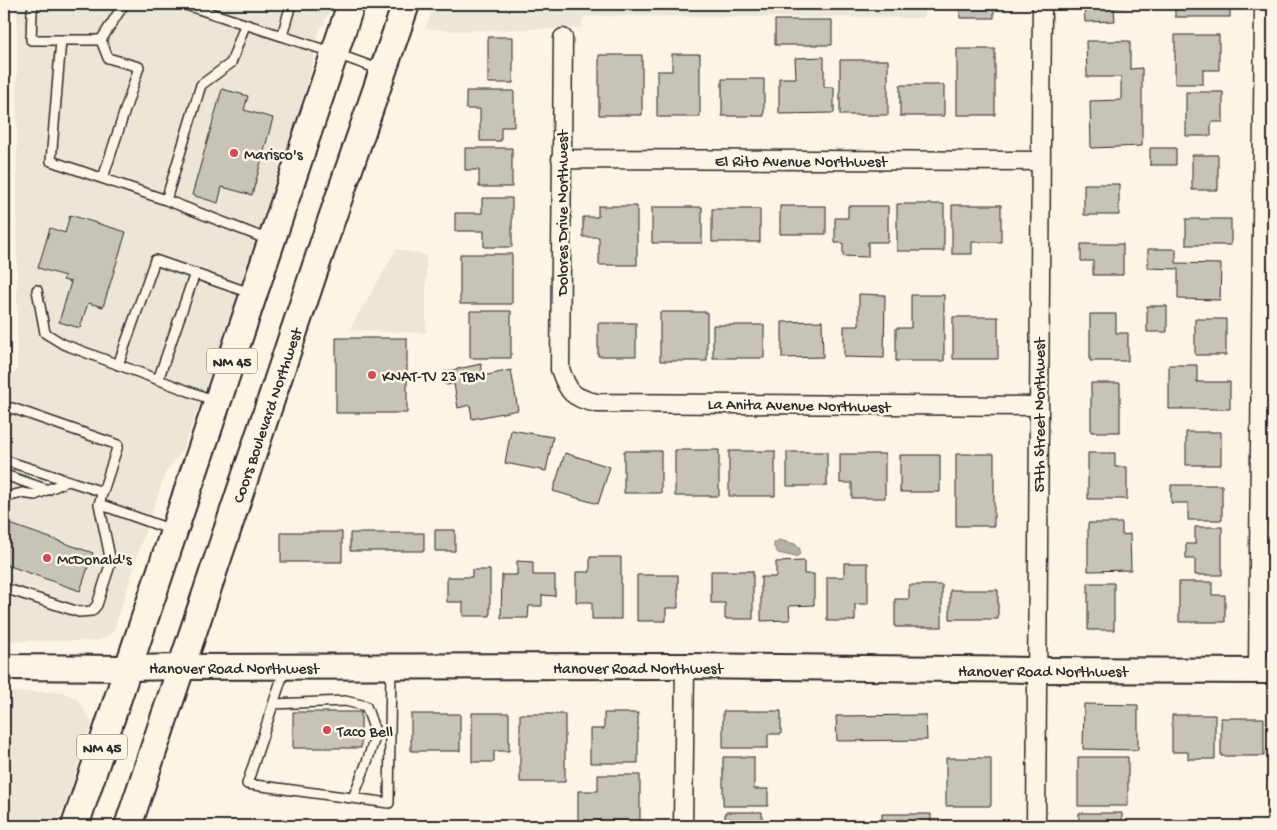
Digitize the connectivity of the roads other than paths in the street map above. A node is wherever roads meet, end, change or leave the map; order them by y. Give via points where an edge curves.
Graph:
1 (34, 4) edge
2 (124, 4) edge
3 (183, 4) edge
4 (291, 4) edge
5 (351, 4) edge
6 (406, 4) edge
7 (1042, 4) edge
8 (1264, 4) edge
9 (245, 25) junction
10 (282, 36) junction
11 (563, 38) dead end
12 (61, 40) junction
13 (101, 40) junction
14 (334, 53) junction
15 (383, 71) junction
16 (561, 159) junction
17 (1040, 161) junction
18 (103, 178) junction
19 (166, 200) junction
20 (272, 241) junction
21 (195, 274) junction
22 (37, 290) dead end
23 (254, 294) junction
24 (118, 364) junction
25 (158, 380) junction
26 (566, 387) joint
27 (218, 402) junction
28 (1038, 406) junction
29 (4, 413) edge
30 (4, 460) edge
31 (4, 476) edge
32 (68, 481) junction
33 (48, 490) junction
34 (102, 492) junction
35 (4, 500) edge
36 (99, 504) junction
37 (175, 531) junction
38 (4, 588) edge
39 (685, 666) junction
40 (4, 667) edge
41 (181, 667) junction
42 (285, 667) junction
43 (391, 667) junction
44 (129, 668) junction
45 (1037, 670) junction
46 (1266, 671) edge
47 (273, 704) junction
48 (353, 798) junction
49 (75, 826) edge
50 (128, 826) edge
51 (684, 826) edge
52 (1036, 826) edge

1 - 12 lane via 31,40
2 - 13 lane
3 - 9 lane
4 - 10 lane
5 - 14 main road, NM 45
6 - 15 main road, Coors Boulevard Northwest / NM 45
7 - 17 street, 57th Street Northwest
8 - 46 street
9 - 10 lane
9 - 19 lane via 231,63 201,85
10 - 14 lane
11 - 16 street, Dolores Drive Northwest
12 - 13 lane
12 - 18 lane via 50,161
13 - 18 lane via 108,58 139,67
14 - 15 lane
14 - 20 main road, NM 45
15 - 41 main road, Coors Boulevard Northwest / NM 45
16 - 17 street, El Rito Avenue Northwest
16 - 26 street, Dolores Drive Northwest via 560,369
17 - 28 street, 57th Street Northwest
18 - 19 lane
19 - 20 lane
20 - 23 main road, NM 45
21 - 23 lane
21 - 24 lane via 154,260
21 - 25 lane
22 - 24 lane via 45,333 64,344
23 - 27 main road, NM 45
24 - 25 lane
25 - 27 lane
26 - 28 street, La Anita Avenue Northwest via 581,400 597,403
27 - 37 main road, NM 45
28 - 45 street, 57th Street Northwest
29 - 34 lane via 12,408 118,445
30 - 32 lane
31 - 33 lane
32 - 33 lane
32 - 34 lane
33 - 35 lane via 35,495 22,493
34 - 36 lane
36 - 37 lane
36 - 38 lane via 111,562 92,611 79,612
37 - 44 main road, NM 45
39 - 43 street, Hanover Road Northwest
39 - 45 street, Hanover Road Northwest
39 - 51 street
40 - 44 street, Hanover Road Northwest
41 - 42 street, Hanover Road Northwest
41 - 44 street, Hanover Road Northwest
41 - 50 main road, Coors Boulevard Northwest / NM 45
42 - 43 street, Hanover Road Northwest
42 - 47 lane
43 - 48 lane via 389,803
44 - 49 main road, NM 45
45 - 46 street, Hanover Road Northwest
45 - 52 street, 57th Street Northwest
47 - 48 lane via 247,784
47 - 48 lane via 345,701 366,706 376,734

